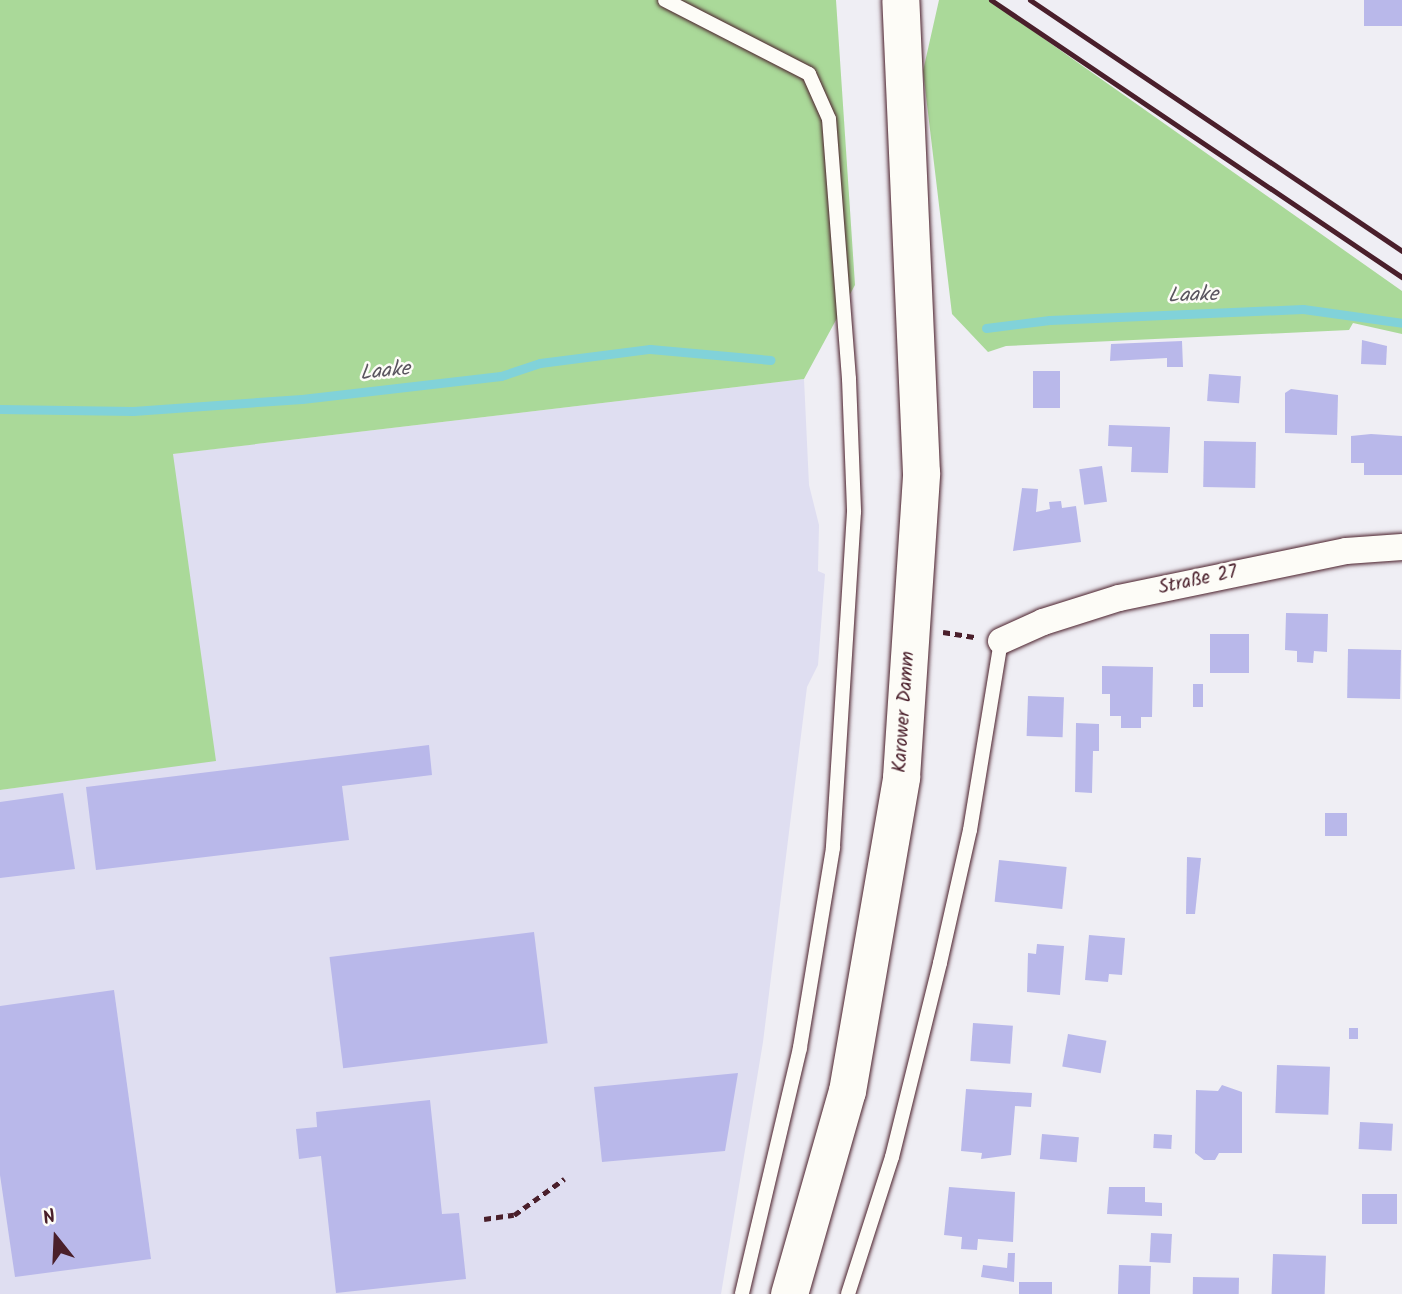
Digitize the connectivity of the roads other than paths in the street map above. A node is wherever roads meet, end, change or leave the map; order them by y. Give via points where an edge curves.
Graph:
1 (665, 0) edge
2 (900, 11) edge
3 (1402, 547) edge
4 (1001, 641) joint
5 (742, 1294) edge
6 (789, 1294) edge
7 (848, 1294) edge

1 - 5 lane via 809,74 829,118 849,379 854,512 833,848 800,1048
2 - 6 main road, Karower Damm via 921,473 901,776 847,1091
3 - 4 street, Straße 27 via 1346,551 1119,598
4 - 7 lane via 970,830 943,950 892,1157

